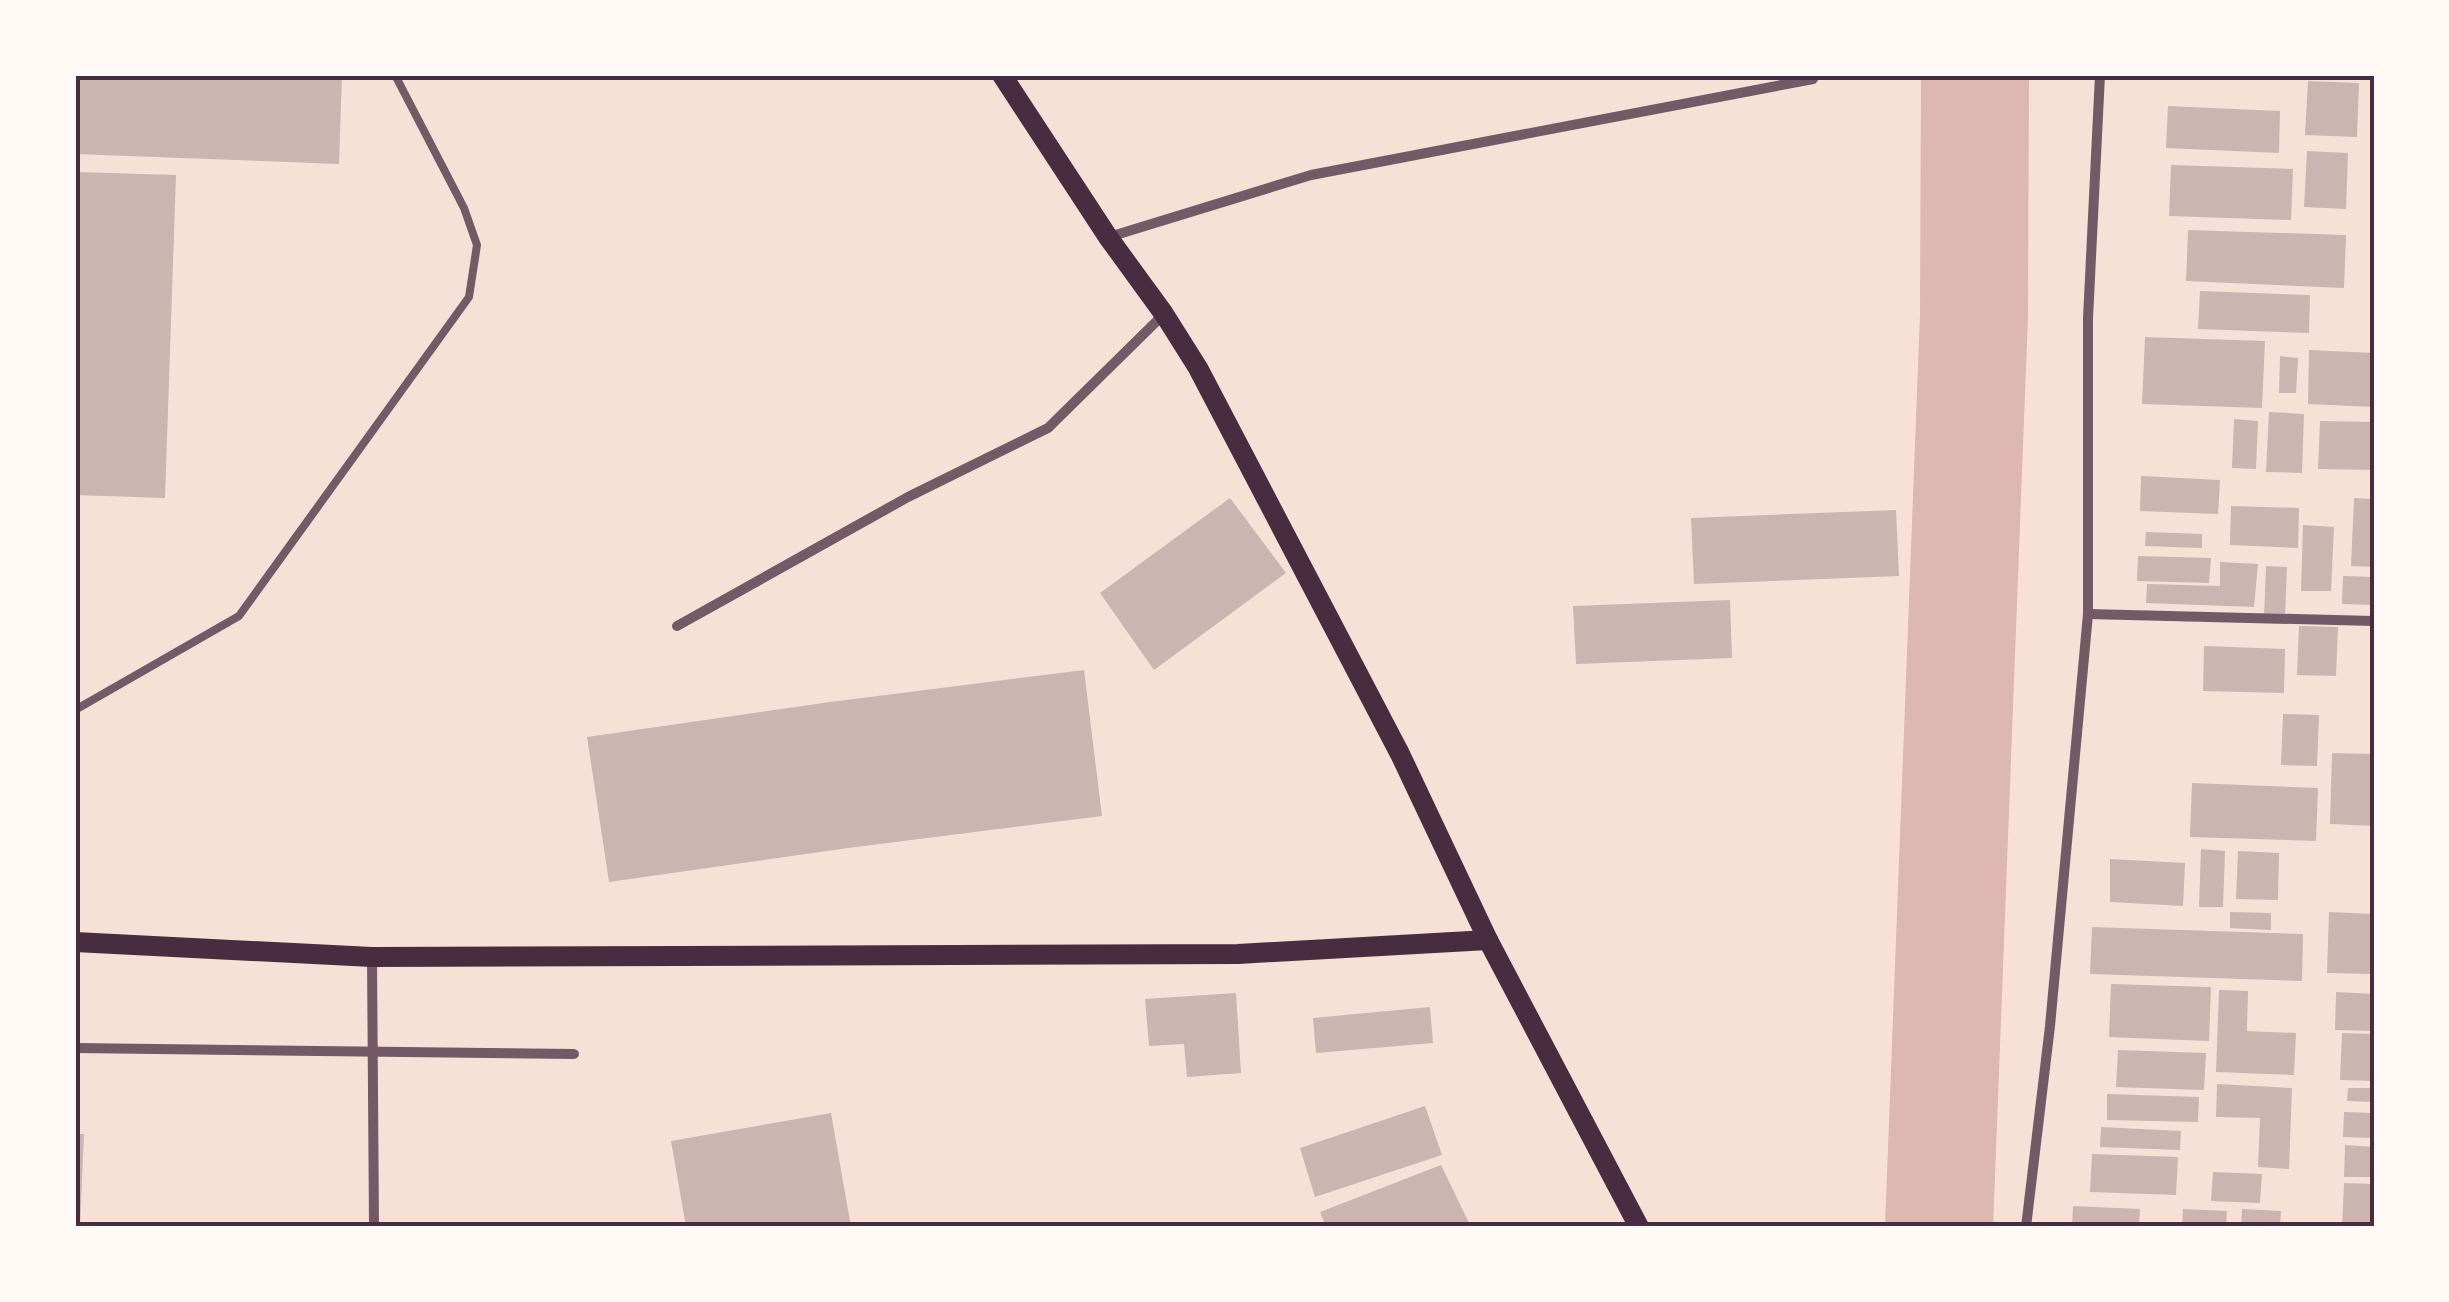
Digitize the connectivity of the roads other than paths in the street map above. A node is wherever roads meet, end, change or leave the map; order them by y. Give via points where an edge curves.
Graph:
1 (395, 75) edge
2 (1002, 75) edge
3 (2100, 75) edge
4 (1813, 79) dead end
5 (1108, 237) junction
6 (1164, 314) junction
7 (2088, 614) junction
8 (2374, 620) edge
9 (676, 626) dead end
10 (75, 710) edge
11 (1488, 940) junction
12 (75, 942) edge
13 (372, 957) junction
14 (75, 1048) edge
15 (372, 1051) junction
16 (574, 1054) dead end
17 (374, 1227) edge
18 (1639, 1227) edge
19 (2026, 1227) edge

1 - 10 lane via 477,245 468,298 238,616
2 - 5 main road
3 - 7 street via 2088,318
4 - 5 street via 1311,175
5 - 6 main road
6 - 9 street via 1048,428
6 - 11 main road via 1400,754
7 - 8 street
7 - 19 street
11 - 13 main road via 1238,954
11 - 18 main road
12 - 13 main road
13 - 15 street
14 - 15 street
15 - 16 street
15 - 17 street

